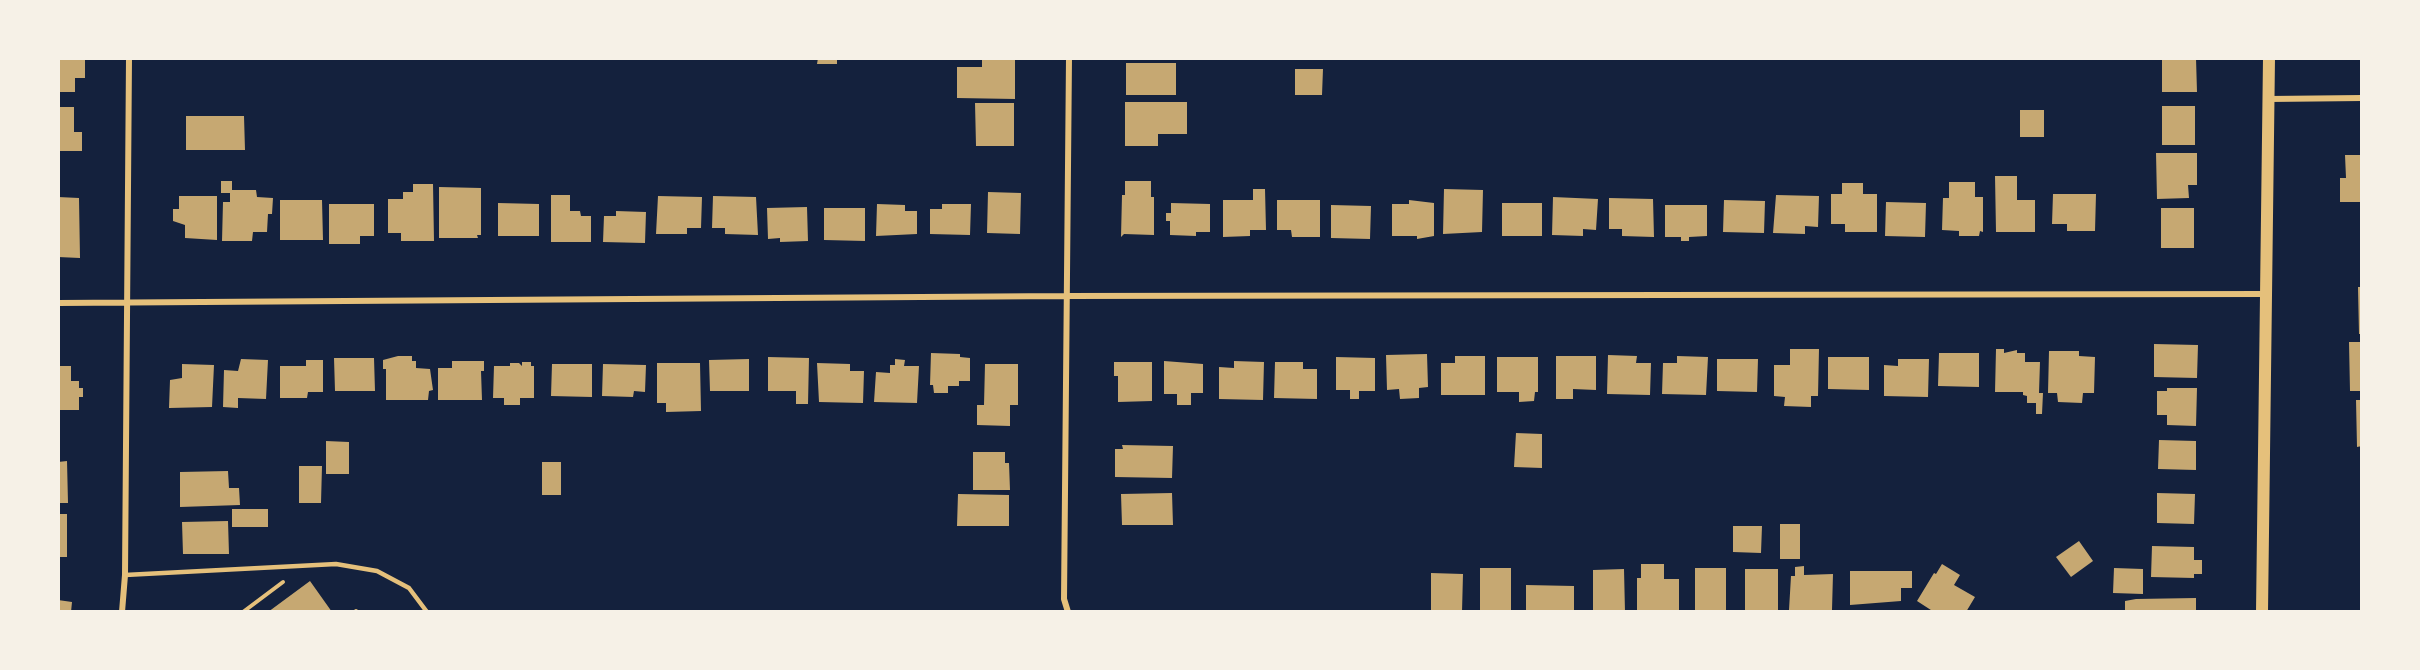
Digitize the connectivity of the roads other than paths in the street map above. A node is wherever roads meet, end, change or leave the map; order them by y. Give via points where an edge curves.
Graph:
1 (129, 58) edge
2 (1069, 58) edge
3 (2270, 58) edge
4 (2361, 98) edge
5 (2269, 99) junction
6 (2265, 294) junction
7 (1065, 296) junction
8 (58, 303) edge
9 (126, 303) junction
10 (125, 575) junction
11 (122, 612) edge
12 (427, 612) edge
13 (1068, 612) edge
14 (2262, 612) edge

1 - 9 street
2 - 7 street
3 - 5 main road
4 - 5 street
5 - 6 main road
6 - 7 street
6 - 14 main road
7 - 9 street
7 - 13 street via 1064,598
8 - 9 street
9 - 10 street
10 - 11 street
10 - 12 lane via 336,564 377,571 409,588

